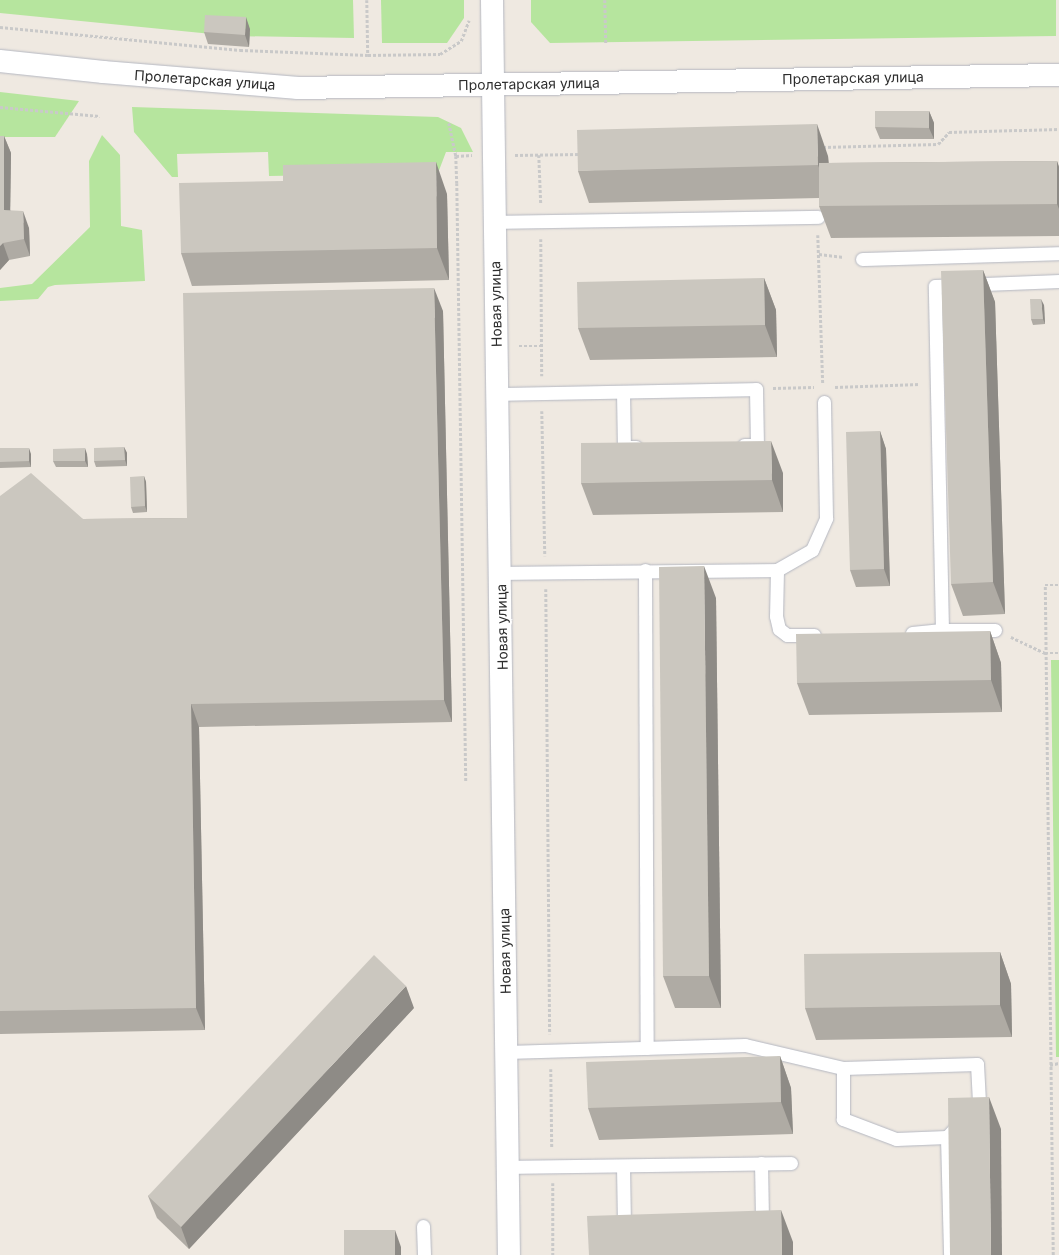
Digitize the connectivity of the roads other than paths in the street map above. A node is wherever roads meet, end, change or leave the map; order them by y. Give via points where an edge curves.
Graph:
1 (492, 0) edge
2 (0, 61) edge
3 (1059, 75) edge
4 (493, 84) junction
5 (818, 217) edge
6 (495, 222) junction
7 (1059, 253) edge
8 (862, 259) road end
9 (1059, 282) edge
10 (623, 392) junction
11 (497, 394) junction
12 (824, 402) road end
13 (734, 445) edge
14 (648, 447) edge
15 (646, 570) junction
16 (777, 570) junction
17 (501, 574) junction
18 (942, 630) junction
19 (995, 630) road end
20 (902, 633) edge
21 (825, 635) edge
22 (647, 1048) junction
23 (506, 1052) junction
24 (843, 1068) junction
25 (947, 1137) junction
26 (761, 1163) junction
27 (791, 1163) dead end
28 (623, 1166) junction
29 (508, 1168) junction
30 (739, 1219) edge
31 (647, 1223) edge
32 (424, 1226) dead end
33 (424, 1255) edge
34 (509, 1255) edge
35 (950, 1255) edge

1 - 4 street, Новая улица
2 - 4 street, Пролетарская улица via 298,88
3 - 4 street, Пролетарская улица
4 - 6 street, Новая улица
5 - 6 lane
6 - 11 street, Новая улица
7 - 8 lane
9 - 18 lane via 935,286
10 - 11 lane
10 - 13 lane via 756,389 757,445
10 - 14 lane via 624,447
11 - 17 street, Новая улица
12 - 16 lane via 826,518 812,550
15 - 16 lane
15 - 17 lane
15 - 22 lane
16 - 21 lane via 776,616 779,629 787,635
17 - 23 street, Новая улица
18 - 19 lane
18 - 20 lane
22 - 23 lane
22 - 24 lane via 745,1045
23 - 29 street, Новая улица
24 - 25 lane via 843,1119 896,1139
24 - 25 lane via 977,1064 979,1102
25 - 35 lane
26 - 27 lane
26 - 28 lane
26 - 30 lane via 762,1218
28 - 29 lane
28 - 31 lane via 624,1224
29 - 34 street, Новая улица
32 - 33 lane

